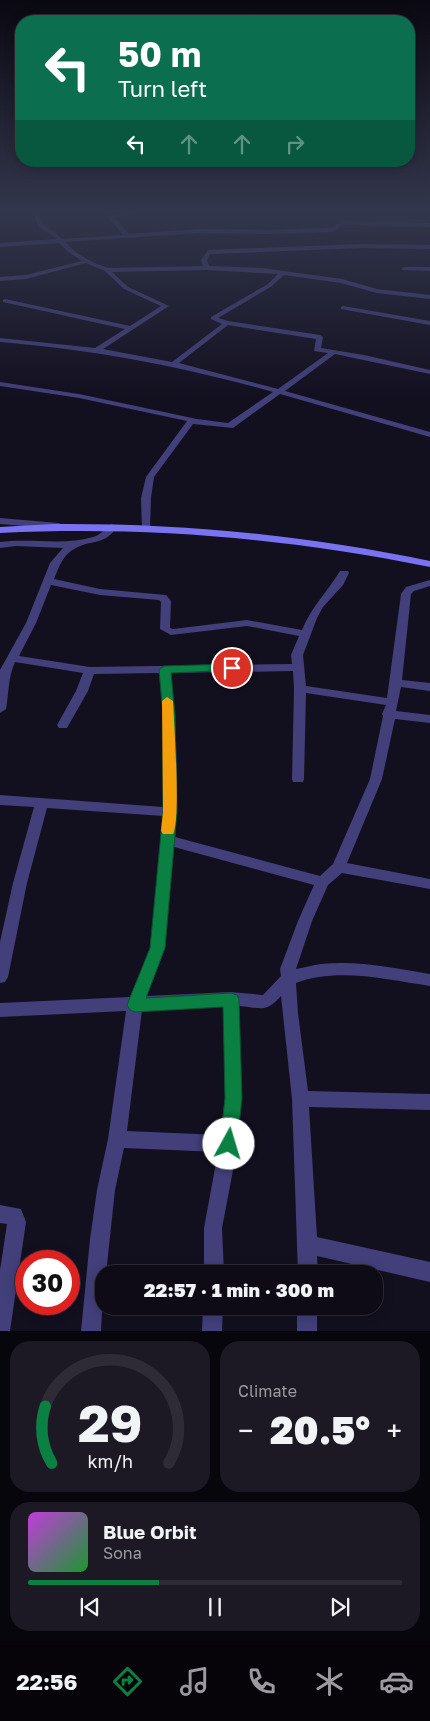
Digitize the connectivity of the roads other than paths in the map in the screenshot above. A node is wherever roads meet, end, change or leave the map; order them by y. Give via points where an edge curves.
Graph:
1 (37, 274) edge
2 (111, 274) edge
3 (281, 274) edge
4 (290, 274) edge
5 (0, 279) edge
6 (430, 297) edge
7 (5, 301) dead end
8 (343, 308) dead end
9 (430, 322) edge
10 (227, 324) junction
11 (131, 328) junction
12 (0, 340) edge
13 (96, 350) junction
14 (334, 352) junction
15 (173, 364) junction
16 (430, 372) edge
17 (0, 384) edge
18 (279, 390) junction
19 (193, 420) junction
20 (430, 435) edge
21 (0, 521) edge
22 (68, 526) junction
23 (112, 527) junction
24 (145, 529) junction
25 (0, 530) edge
26 (74, 544) junction
27 (0, 545) edge
28 (430, 564) edge
29 (344, 573) dead end
30 (48, 581) junction
31 (427, 586) edge
32 (305, 634) junction
33 (11, 658) junction
34 (297, 667) junction
35 (90, 670) junction
36 (164, 670) junction
37 (396, 683) junction
38 (430, 687) edge
39 (300, 689) junction
40 (390, 708) junction
41 (0, 709) edge
42 (430, 719) edge
43 (63, 725) dead end
44 (298, 779) dead end
45 (0, 800) edge
46 (42, 802) junction
47 (170, 812) junction
48 (167, 840) junction
49 (339, 867) junction
50 (322, 882) junction
51 (430, 884) edge
52 (0, 976) edge
53 (290, 978) junction
54 (430, 980) edge
55 (231, 999) junction
56 (135, 1005) junction
57 (0, 1010) edge
58 (300, 1099) junction
59 (430, 1102) edge
60 (117, 1139) junction
61 (229, 1144) junction
62 (0, 1214) edge
63 (308, 1244) junction
64 (214, 1265) edge
65 (308, 1265) edge
66 (430, 1272) edge
67 (213, 1315) edge
68 (307, 1315) edge
69 (0, 1331) edge
70 (91, 1331) edge
71 (212, 1331) edge
72 (307, 1331) edge

1 - 5 street
2 - 11 street via 126,288 166,306
3 - 10 street via 270,285 212,318
4 - 6 street via 342,281 377,291
7 - 11 street
8 - 9 street
10 - 14 street via 320,337 317,349
10 - 15 street
11 - 13 street
12 - 13 street
13 - 15 street
14 - 16 street
14 - 18 street
15 - 18 street
17 - 19 street via 78,396
18 - 19 street via 230,426
18 - 20 street
19 - 24 street via 150,477
21 - 22 street
22 - 23 main road
22 - 25 main road
23 - 24 main road
23 - 26 street via 102,538
24 - 28 main road via 287,539
26 - 27 street
26 - 30 street via 59,556
29 - 32 street via 319,606
30 - 32 street via 100,592 162,597 166,601 165,629 171,632 247,622
30 - 33 street via 31,624
31 - 37 street via 410,589 406,594
32 - 34 street via 297,655
33 - 35 street
33 - 41 street via 4,673
34 - 36 street
34 - 39 street
35 - 36 street
35 - 43 street
36 - 47 street via 169,714
37 - 38 street
37 - 40 street
39 - 40 street
39 - 44 street
40 - 42 street
40 - 49 street via 376,779
45 - 46 street
46 - 47 street
46 - 52 street
47 - 48 street
48 - 50 street
48 - 56 street via 158,948
49 - 50 street
49 - 51 street
50 - 53 street via 288,969
53 - 54 street via 309,970 354,970
53 - 55 street via 266,1002
53 - 58 street via 290,1013
55 - 56 street
55 - 61 street via 233,1098
56 - 57 street
56 - 60 street
58 - 59 street
58 - 63 street
60 - 61 street
60 - 70 street via 99,1239
61 - 64 street via 213,1228
62 - 69 street via 14,1216 17,1222
63 - 65 street
63 - 66 street
67 - 71 street
68 - 72 street

